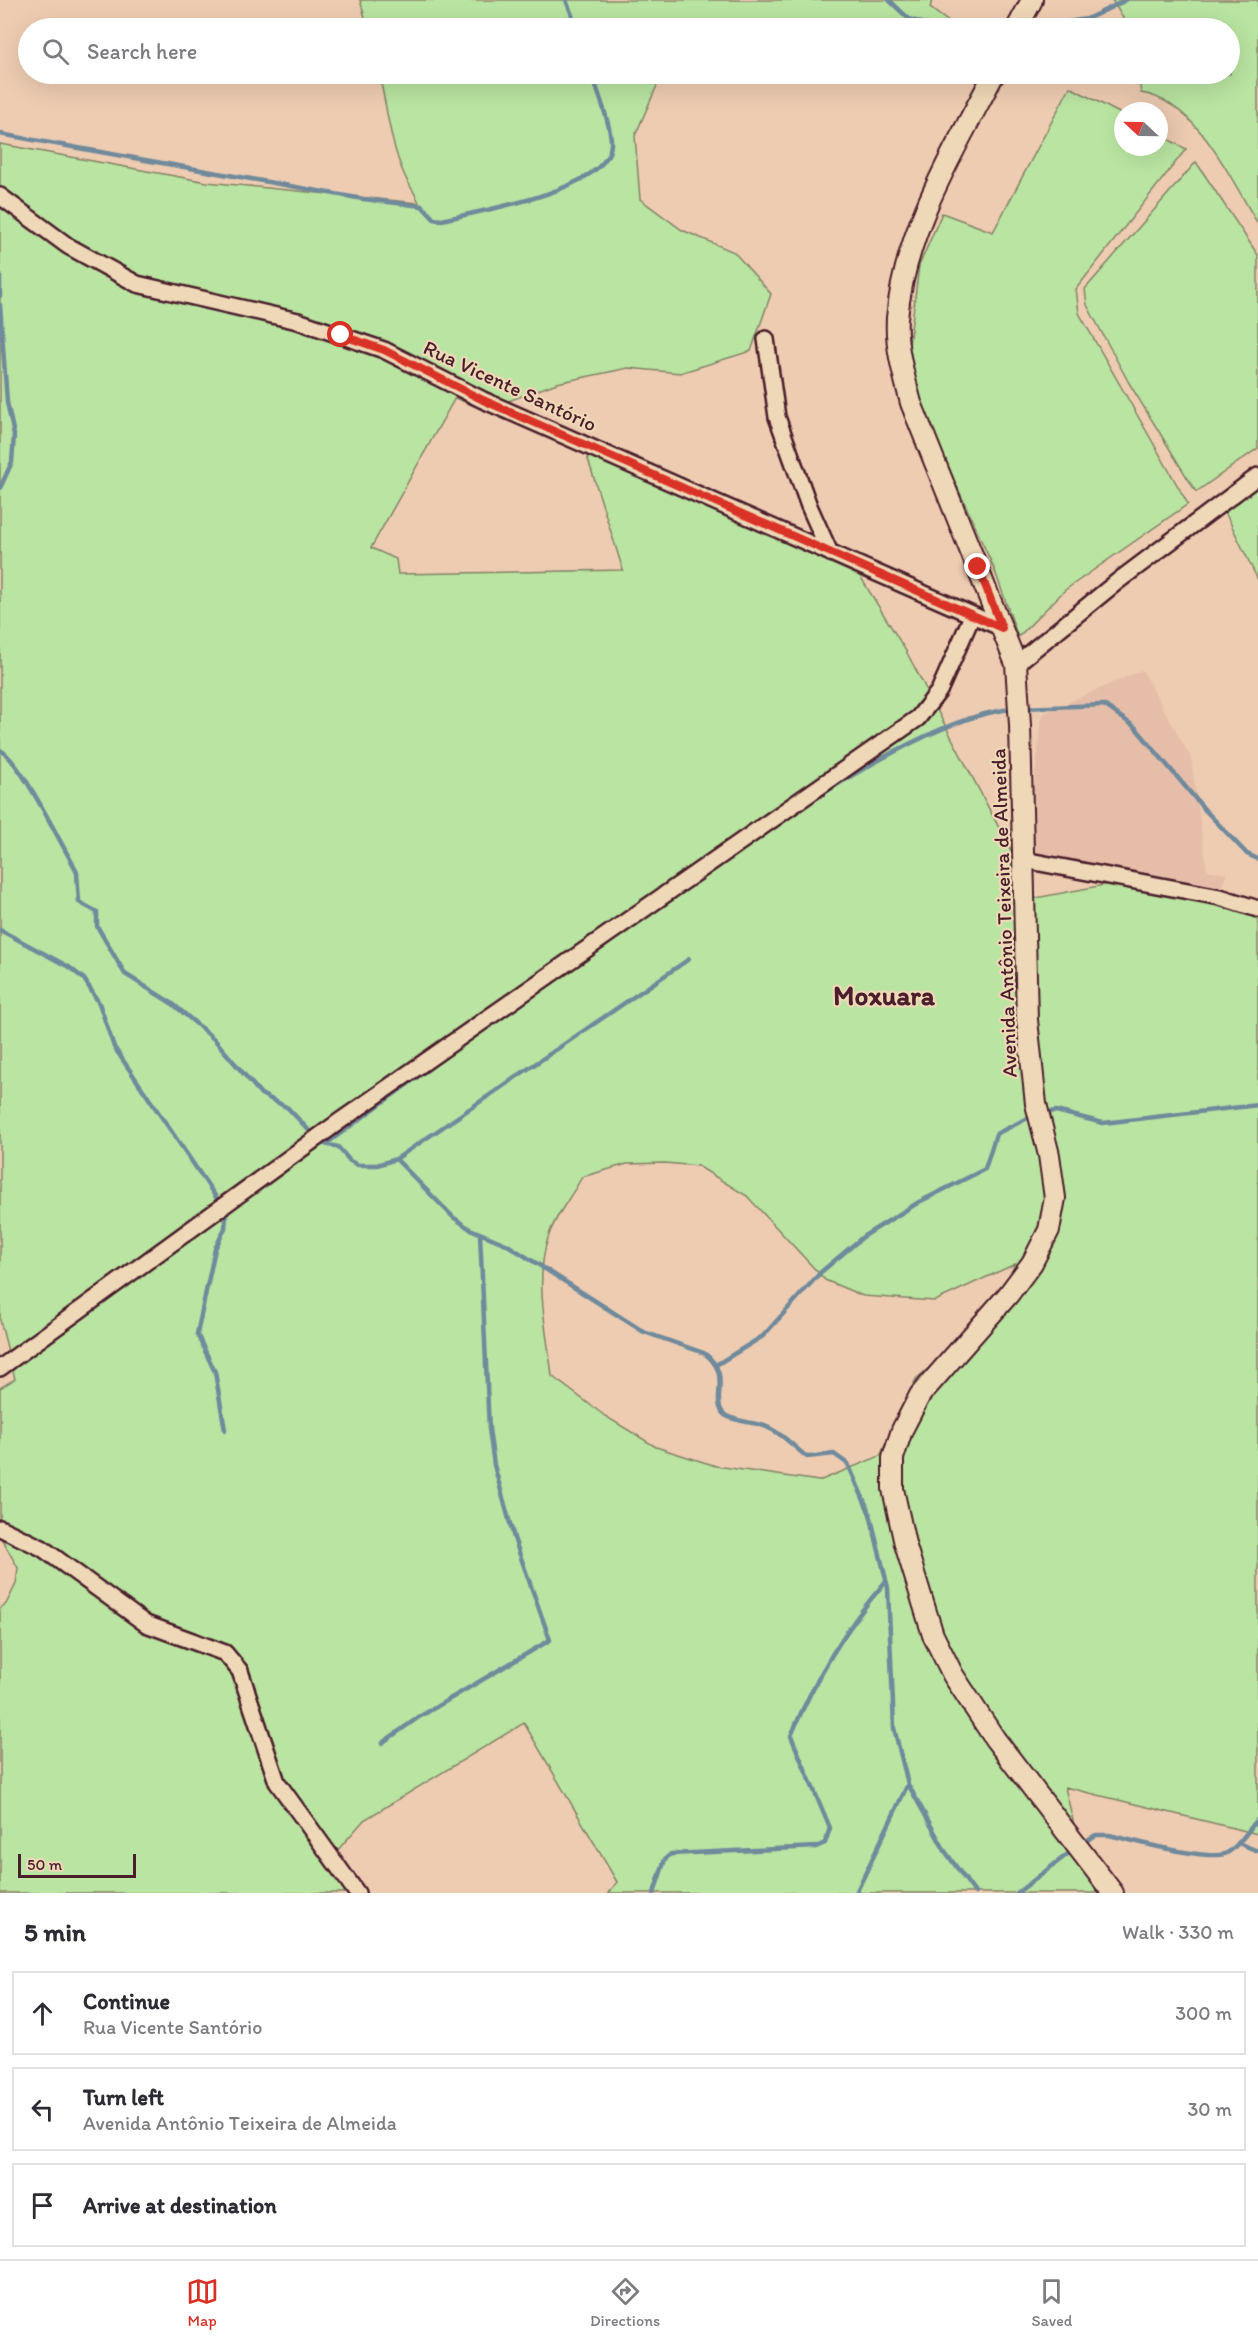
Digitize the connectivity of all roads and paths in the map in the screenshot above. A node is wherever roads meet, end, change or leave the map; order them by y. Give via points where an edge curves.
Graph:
1 (1032, 0) edge
2 (1022, 18) edge
3 (989, 84) edge
4 (0, 196) edge
5 (766, 339) dead end
6 (1258, 476) edge
7 (830, 553) junction
8 (972, 616) junction
9 (1002, 628) junction
10 (1016, 664) junction
11 (1024, 860) junction
12 (1258, 909) edge
13 (0, 1368) edge
14 (0, 1528) edge
15 (357, 1893) edge
16 (1113, 1893) edge

1 - 2 street
3 - 9 street, Avenida Antônio Teixeira de Almeida via 915,234 897,319 900,364 911,403
4 - 7 street, Rua Vicente Santório via 68,246 137,284 298,321 384,350 483,400
5 - 7 street via 777,417
6 - 10 street
7 - 8 street, Rua Vicente Santório
8 - 9 street, Rua Vicente Santório
8 - 13 street via 939,691 918,718 340,1121
9 - 10 street, Avenida Antônio Teixeira de Almeida
10 - 11 street, Avenida Antônio Teixeira de Almeida
11 - 12 street via 1220,897
11 - 16 street, Avenida Antônio Teixeira de Almeida via 1028,1020 1036,1104 1055,1198 1049,1230 1032,1263 1008,1295 920,1395 893,1458 893,1489 933,1635 953,1675 995,1739
14 - 15 street via 42,1548 146,1624 225,1653 234,1661 277,1782

